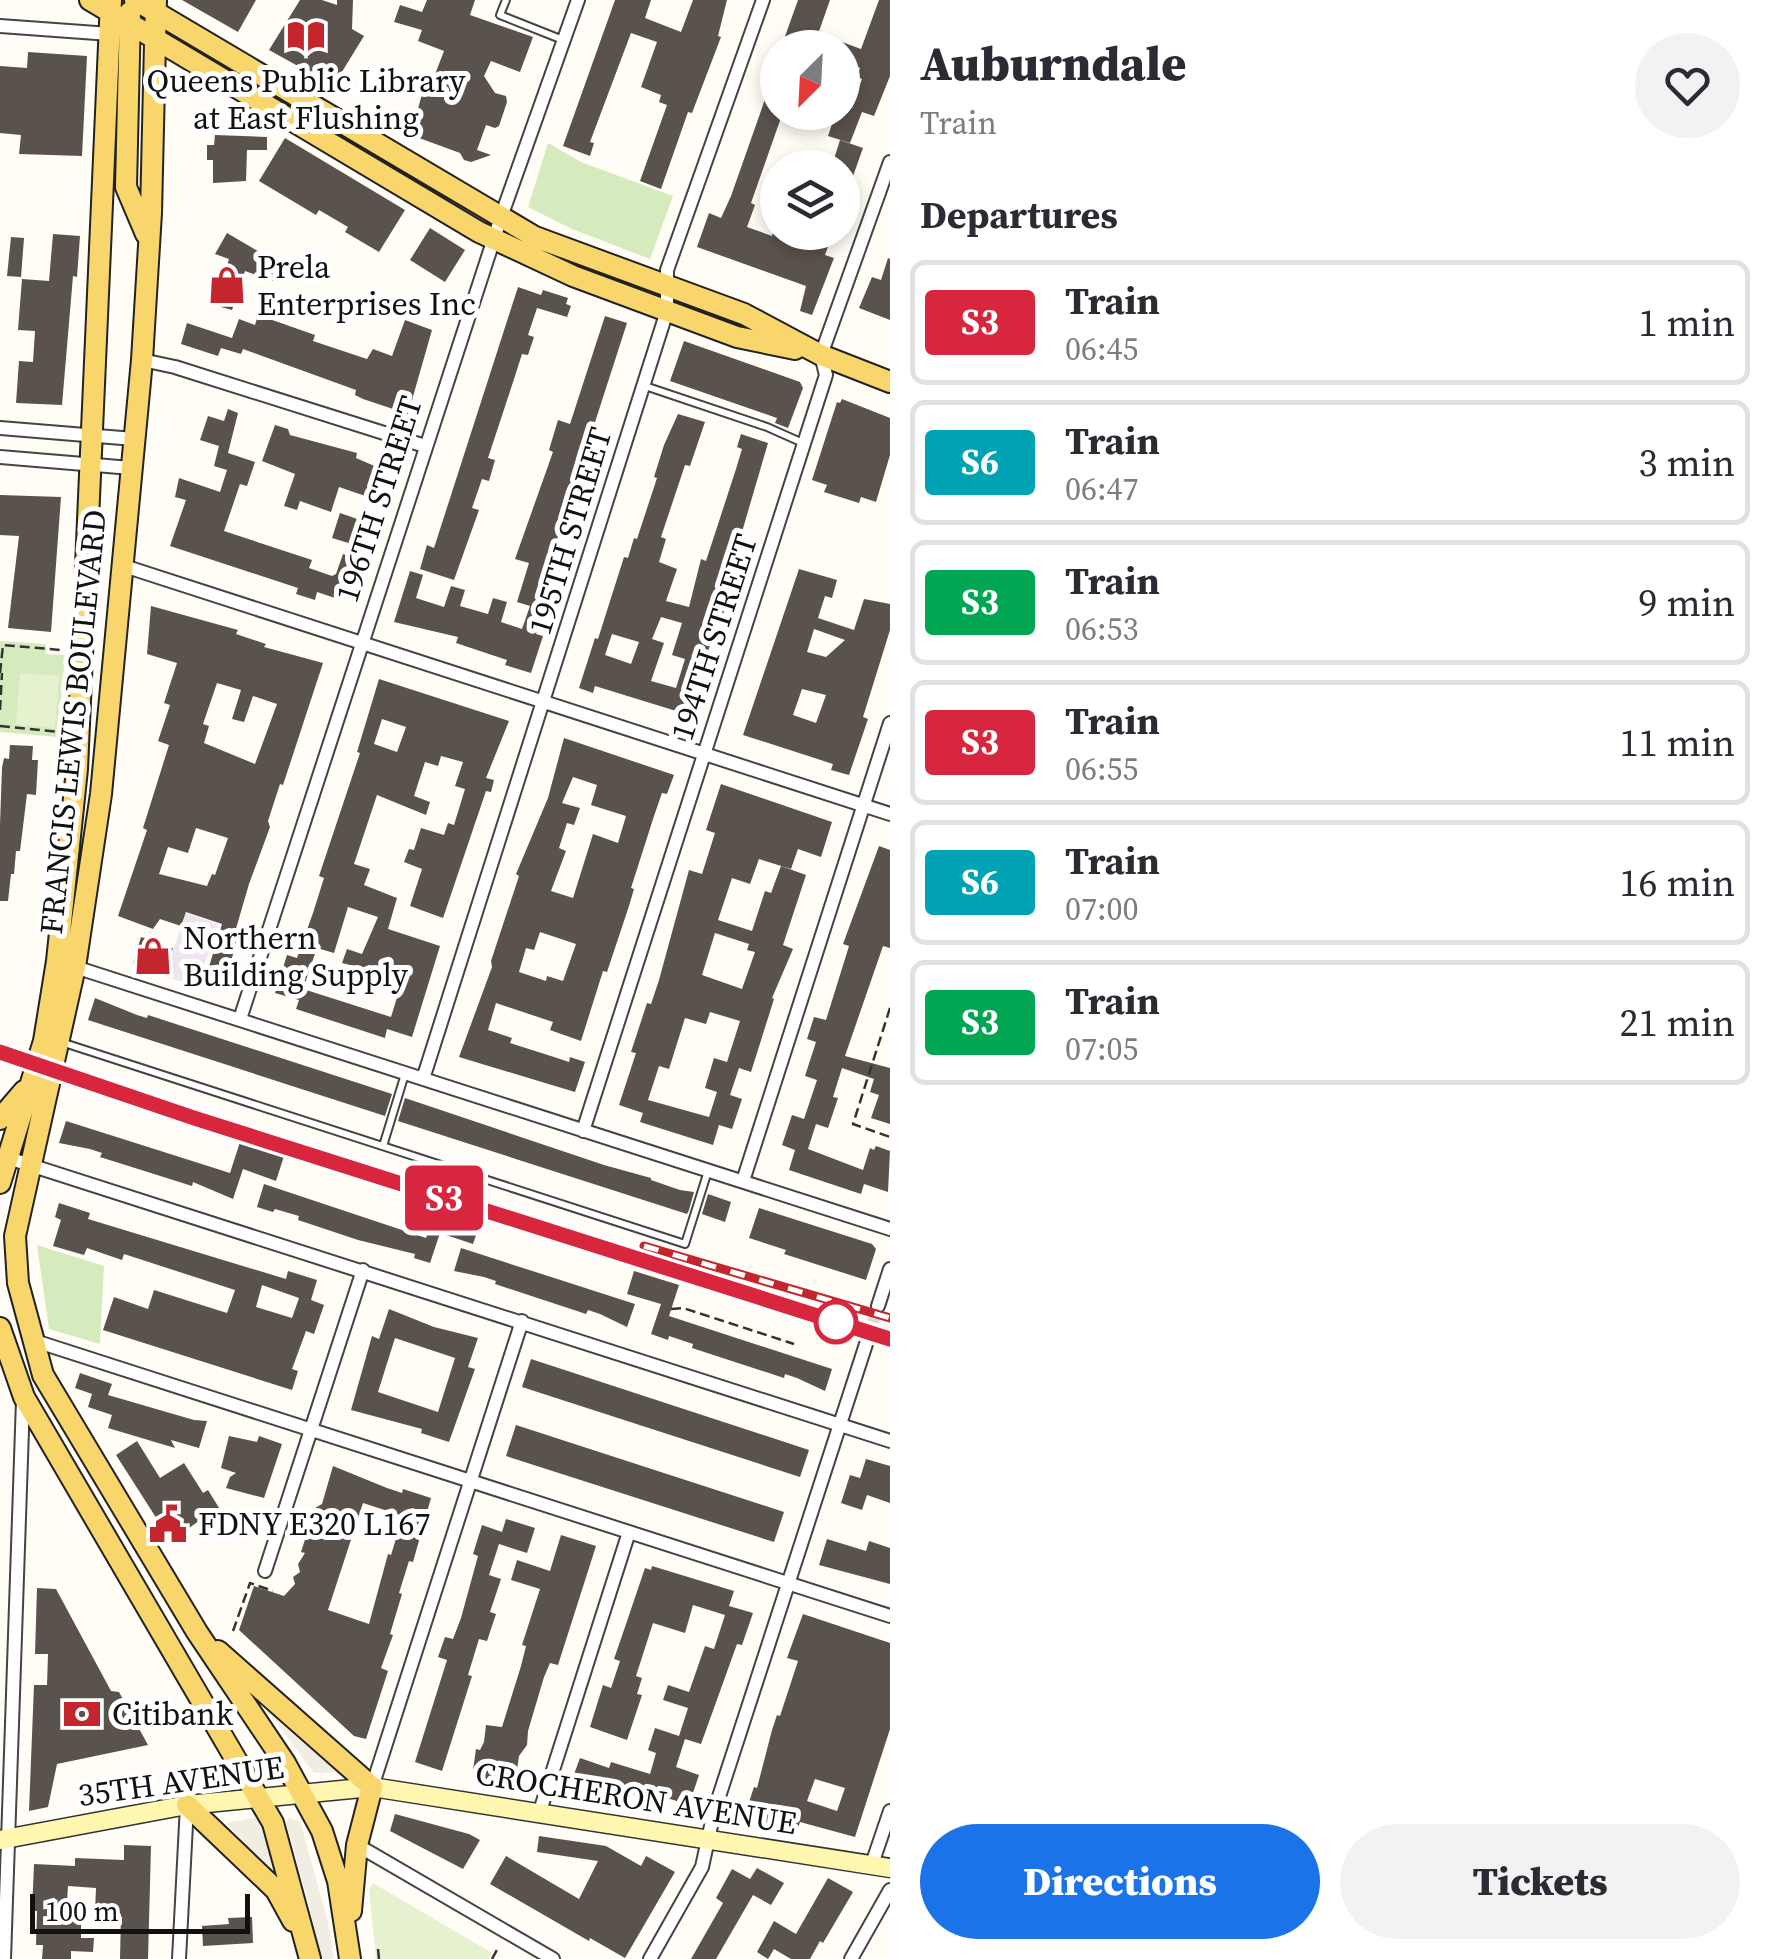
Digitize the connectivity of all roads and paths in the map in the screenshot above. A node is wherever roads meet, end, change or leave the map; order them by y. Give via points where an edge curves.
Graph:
1 (90, 0) edge
2 (135, 0) edge
3 (506, 0) edge
4 (578, 0) edge
5 (763, 0) edge
6 (156, 6) edge
7 (117, 14) edge
8 (0, 26) edge
9 (151, 37) junction
10 (564, 40) junction
11 (890, 162) edge
12 (501, 217) junction
13 (486, 236) junction
14 (149, 240) junction
15 (668, 287) junction
16 (668, 311) junction
17 (822, 355) junction
18 (142, 360) junction
19 (890, 382) edge
20 (644, 386) junction
21 (0, 428) edge
22 (93, 435) junction
23 (134, 440) junction
24 (805, 444) junction
25 (425, 446) junction
26 (0, 457) edge
27 (92, 464) junction
28 (131, 468) junction
29 (121, 565) junction
30 (361, 643) junction
31 (61, 650) dead end
32 (1, 673) edge
33 (546, 703) junction
34 (0, 710) edge
35 (890, 724) edge
36 (0, 726) edge
37 (67, 732) dead end
38 (705, 754) junction
39 (864, 806) junction
40 (890, 814) edge
41 (76, 968) junction
42 (890, 1008) edge
43 (240, 1019) junction
44 (60, 1042) junction
45 (406, 1073) junction
46 (423, 1078) junction
47 (29, 1086) junction
48 (0, 1118) edge
49 (583, 1130) junction
50 (890, 1137) edge
51 (383, 1146) junction
52 (4, 1156) edge
53 (31, 1165) junction
54 (708, 1170) junction
55 (743, 1181) junction
56 (0, 1184) edge
57 (890, 1229) edge
58 (890, 1269) edge
59 (363, 1270) junction
60 (878, 1306) tunnel mouth
61 (671, 1309) dead end
62 (522, 1321) junction
63 (0, 1328) edge
64 (32, 1340) junction
65 (867, 1341) tunnel mouth
66 (794, 1344) dead end
67 (24, 1397) junction
68 (840, 1424) junction
69 (311, 1429) junction
70 (890, 1440) edge
71 (470, 1480) junction
72 (629, 1532) junction
73 (264, 1571) dead end
74 (788, 1583) junction
75 (273, 1590) dead end
76 (890, 1616) edge
77 (8, 1628) edge
78 (233, 1631) dead end
79 (197, 1632) junction
80 (372, 1787) junction
81 (299, 1794) junction
82 (258, 1798) junction
83 (187, 1805) junction
84 (890, 1811) edge
85 (539, 1814) junction
86 (4, 1840) edge
87 (709, 1840) junction
88 (357, 1845) junction
89 (881, 1866) edge
90 (890, 1890) edge
91 (349, 1948) edge
92 (498, 1948) dead end
93 (378, 1949) dead end
94 (310, 1954) edge
95 (4, 1959) edge
96 (180, 1959) edge
97 (378, 1959) edge
98 (492, 1959) edge
99 (553, 1959) edge
100 (650, 1959) edge
101 (851, 1959) edge

1 - 7 main road
2 - 6 main road
2 - 9 main road via 135,14
3 - 10 lane via 500,15
4 - 10 street, 196TH STREET
5 - 15 street, 195TH STREET via 667,270
6 - 9 main road, FRANCIS LEWIS BOULEVARD
6 - 12 main road
7 - 8 street
7 - 9 main road
7 - 14 main road via 126,187
7 - 22 main road, FRANCIS LEWIS BOULEVARD
9 - 13 main road
9 - 14 main road, FRANCIS LEWIS BOULEVARD
10 - 12 street, 196TH STREET
11 - 17 street, 194TH STREET
12 - 13 street, 196TH STREET
12 - 15 main road via 535,237
13 - 16 main road
13 - 25 street, 196TH STREET
14 - 18 main road, FRANCIS LEWIS BOULEVARD
15 - 16 street, 195TH STREET
15 - 17 main road via 744,314
16 - 17 main road via 737,338
16 - 20 street, 195TH STREET
17 - 19 main road
17 - 24 street, 194TH STREET via 826,375
18 - 23 main road, FRANCIS LEWIS BOULEVARD
18 - 25 street
20 - 24 lane
20 - 33 street, 195TH STREET
21 - 22 street
22 - 23 street
22 - 27 main road, FRANCIS LEWIS BOULEVARD
23 - 28 main road, FRANCIS LEWIS BOULEVARD
24 - 38 street, 194TH STREET
25 - 30 street, 196TH STREET
26 - 27 street
27 - 28 street
27 - 47 main road, FRANCIS LEWIS BOULEVARD via 77,770 57,960
28 - 29 main road, FRANCIS LEWIS BOULEVARD
29 - 30 street
29 - 41 main road, FRANCIS LEWIS BOULEVARD via 102,794
30 - 33 street
30 - 43 street, 196TH STREET
31 - 32 path via 4,645
32 - 34 path
33 - 38 street
33 - 46 street, 195TH STREET
35 - 39 street
36 - 37 path
38 - 39 street
38 - 49 street, 194TH STREET
39 - 40 street
39 - 55 street
41 - 43 street
41 - 44 main road, FRANCIS LEWIS BOULEVARD
42 - 50 path via 853,1124
43 - 45 street
44 - 51 lane
44 - 53 main road, FRANCIS LEWIS BOULEVARD
45 - 46 street
45 - 51 lane
46 - 49 street
47 - 48 main road
47 - 52 main road, FRANCIS LEWIS BOULEVARD
49 - 54 street
51 - 54 lane via 685,1244
52 - 53 street
52 - 56 main road, FRANCIS LEWIS BOULEVARD
53 - 59 street
53 - 64 main road, FRANCIS LEWIS BOULEVARD via 15,1236
54 - 55 street
55 - 57 street
58 - 60 street
59 - 62 street
59 - 69 street
61 - 66 path
62 - 68 street
62 - 71 street
63 - 67 main road
64 - 69 street
64 - 79 main road, FRANCIS LEWIS BOULEVARD via 43,1376
65 - 68 street
67 - 77 street
67 - 82 main road
68 - 70 street
68 - 74 street
69 - 71 street
69 - 73 street
71 - 72 street
71 - 80 street
72 - 74 street
72 - 85 street
74 - 76 street
74 - 87 street
75 - 78 path via 250,1583
77 - 86 street
79 - 80 main road
79 - 81 main road, FRANCIS LEWIS BOULEVARD
80 - 81 street, 35TH AVENUE
80 - 85 street, CROCHERON AVENUE
80 - 88 main road
81 - 82 street, 35TH AVENUE
81 - 91 main road, FRANCIS LEWIS BOULEVARD via 322,1831
82 - 83 street, 35TH AVENUE
82 - 94 main road via 273,1823
83 - 86 street, 35TH AVENUE
83 - 94 main road via 276,1890
83 - 96 street
84 - 89 street
85 - 87 street, CROCHERON AVENUE
86 - 95 street
87 - 89 street, CROCHERON AVENUE
87 - 100 street via 702,1867
88 - 91 main road
88 - 99 street
90 - 101 street
92 - 98 path
93 - 97 path

